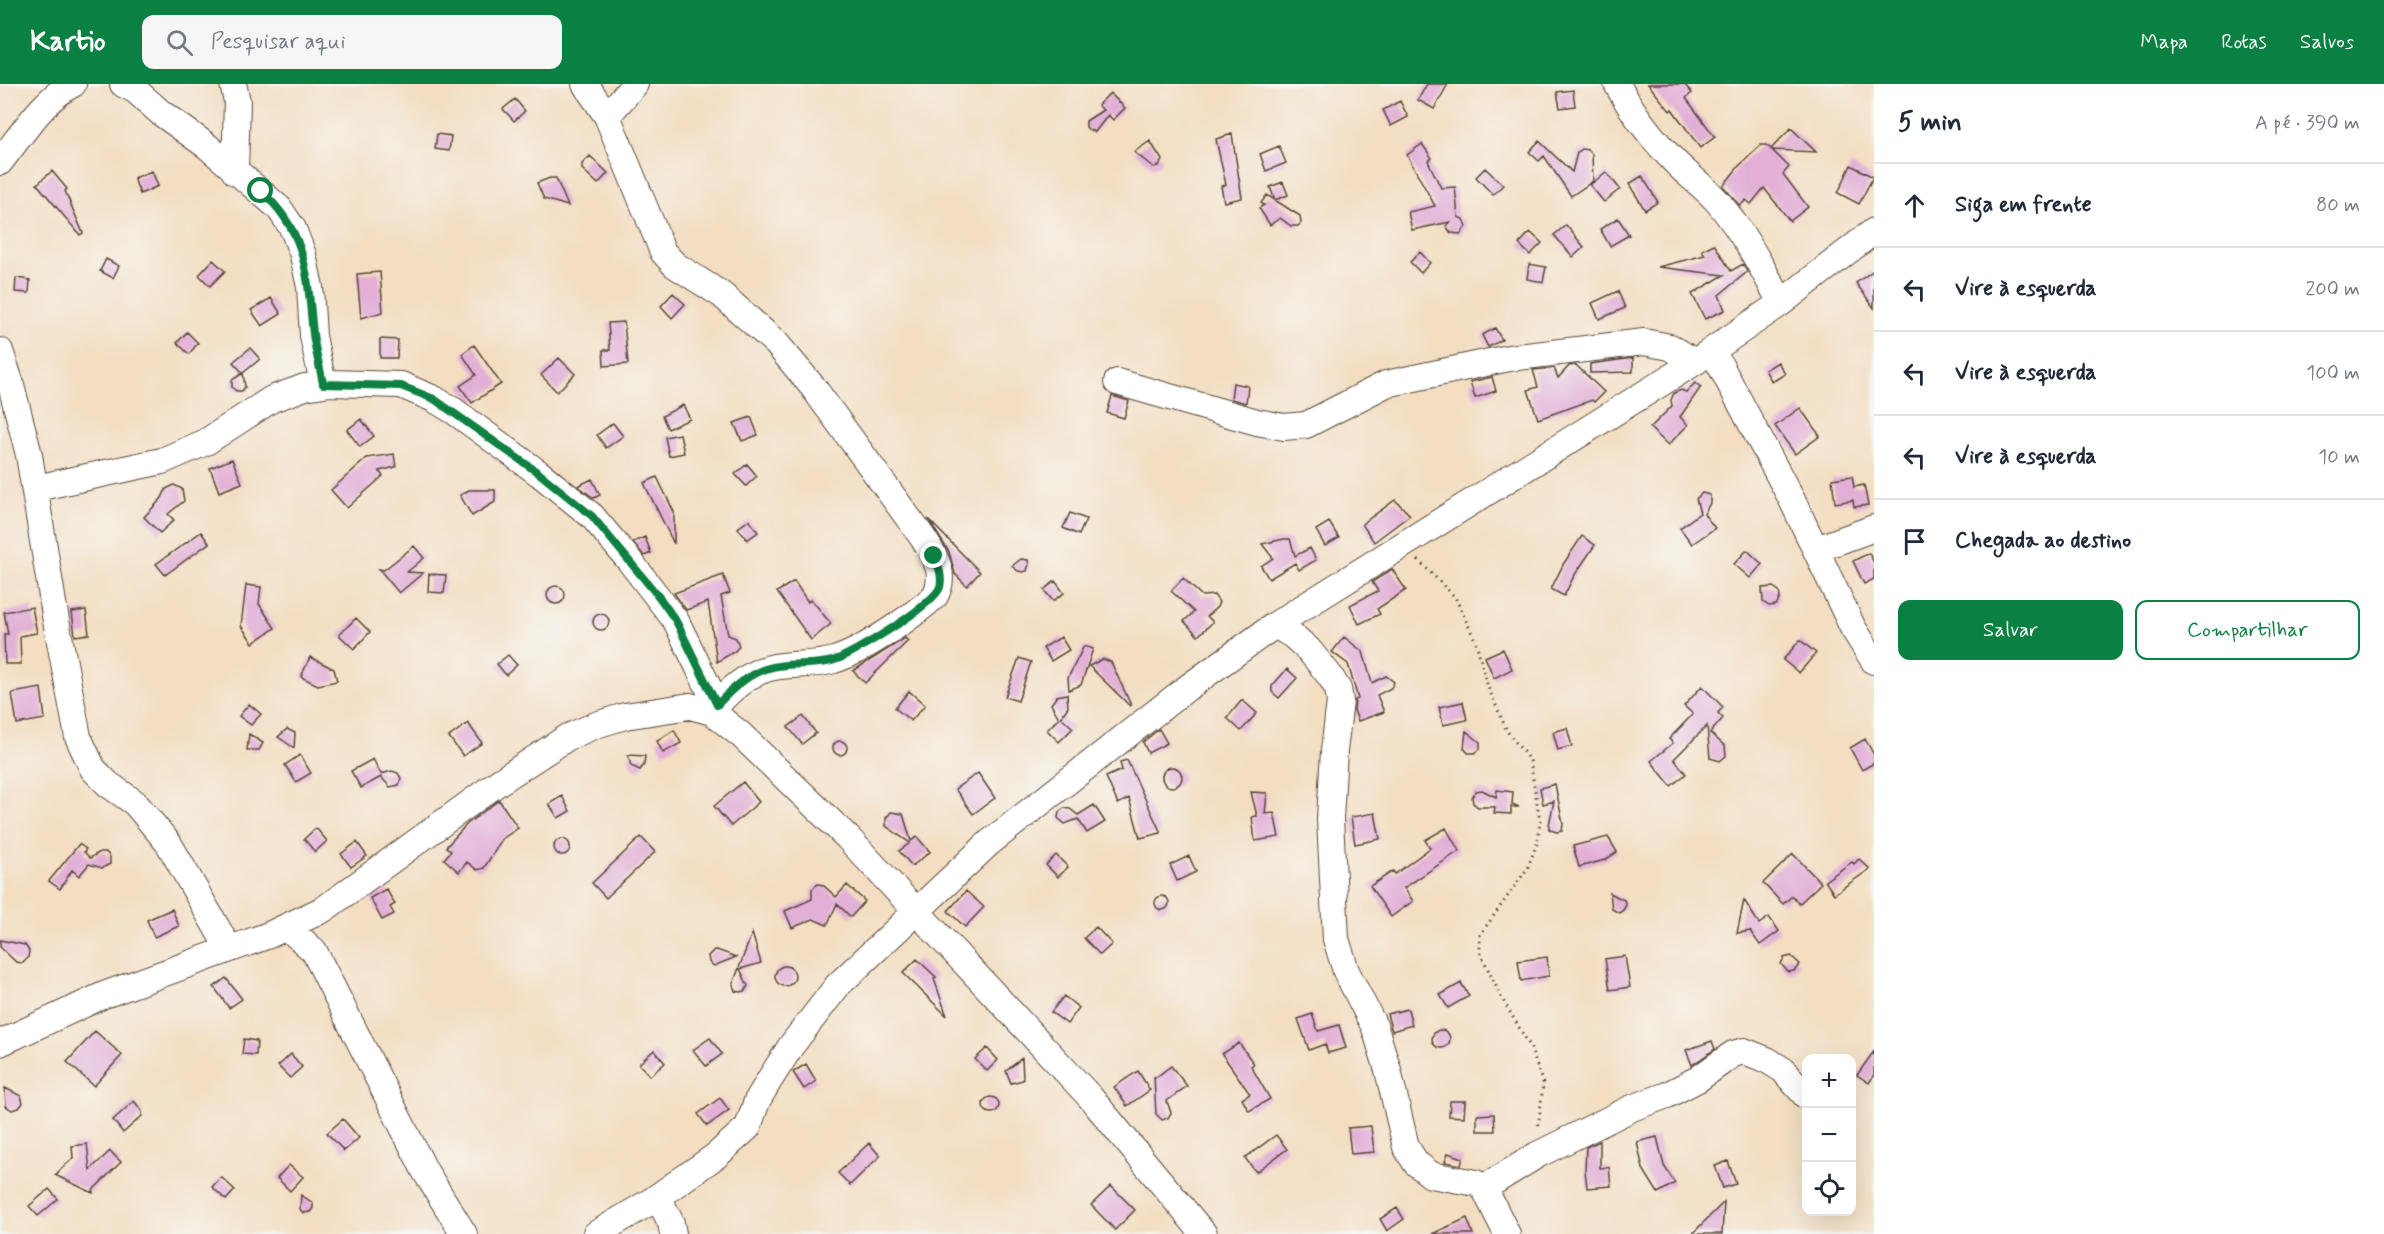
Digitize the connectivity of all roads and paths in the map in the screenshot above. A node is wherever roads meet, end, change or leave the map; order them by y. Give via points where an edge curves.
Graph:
1 (73, 84) edge
2 (123, 84) edge
3 (233, 84) edge
4 (585, 84) edge
5 (635, 84) edge
6 (1617, 84) edge
7 (607, 116) junction
8 (0, 162) edge
9 (235, 172) junction
10 (1874, 231) edge
11 (1781, 303) junction
12 (0, 351) edge
13 (1703, 356) junction
14 (1117, 382) dead end
15 (323, 384) junction
16 (36, 488) junction
17 (1874, 528) edge
18 (1399, 547) junction
19 (1817, 549) junction
20 (1275, 625) junction
21 (1874, 661) edge
22 (714, 709) junction
23 (324, 909) junction
24 (917, 911) junction
25 (287, 927) junction
26 (229, 949) junction
27 (314, 951) junction
28 (0, 1043) edge
29 (1802, 1091) edge
30 (1534, 1138) dead end
31 (1484, 1188) junction
32 (658, 1197) junction
33 (598, 1233) edge
34 (464, 1234) edge
35 (673, 1234) edge
36 (1204, 1234) edge
37 (1507, 1234) edge

1 - 8 street via 62,89
2 - 9 street via 207,146
3 - 9 street via 237,101
4 - 7 street
5 - 7 street
6 - 11 street via 1643,127 1717,201
7 - 22 street via 663,252 675,265 722,295 776,343 813,387 923,538 941,574 940,586 931,600 856,652 832,661 758,672 731,690
9 - 15 street via 279,208 293,229 310,287 313,336
10 - 11 street
11 - 13 street
12 - 16 street
13 - 14 street via 1644,342 1509,358 1386,384 1306,425 1284,427
13 - 18 street
13 - 19 street
15 - 16 street via 272,399 206,442 162,461
15 - 22 street via 401,386 434,399 592,516 676,621
16 - 26 street via 78,737 93,769 135,803 169,844
17 - 19 street
18 - 20 street
18 - 30 path via 1455,597 1476,642 1488,687 1507,731 1530,761 1540,820 1538,841 1527,869 1480,935 1480,952 1530,1046 1543,1084 1539,1128
19 - 21 street via 1853,628
20 - 24 street via 998,836
20 - 31 street via 1308,649 1338,689 1330,819 1336,939 1346,971 1375,1028 1406,1147 1416,1163 1431,1175
22 - 23 street via 690,706 654,710 596,725 568,737
22 - 24 street via 809,798
23 - 25 street
23 - 27 street
24 - 32 street via 838,985 770,1079 748,1127 717,1155
24 - 36 street via 1090,1097
25 - 26 street
25 - 27 street
26 - 28 street via 104,995
27 - 34 street via 424,1171
29 - 31 street via 1783,1070 1767,1060 1744,1051 1733,1054 1698,1079 1537,1155
31 - 37 street
32 - 33 street
32 - 35 street

